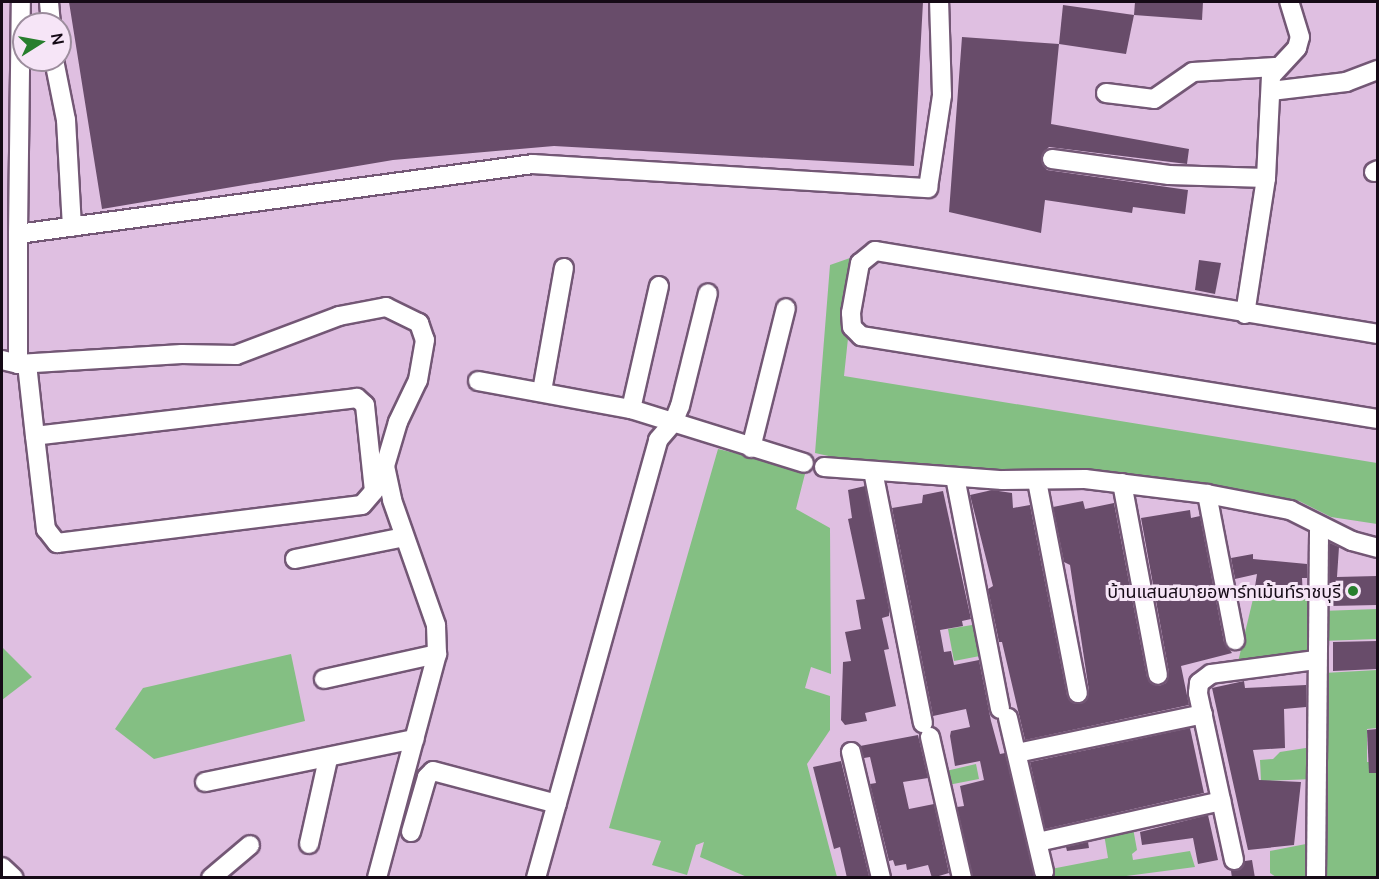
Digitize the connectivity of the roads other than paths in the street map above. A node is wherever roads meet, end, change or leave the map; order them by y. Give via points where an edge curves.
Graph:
1 (21, 2) edge
2 (939, 2) edge
3 (1289, 2) edge
4 (1275, 67) junction
5 (1377, 70) edge
6 (56, 72) edge
7 (1271, 91) junction
8 (1106, 93) dead end
9 (1052, 159) dead end
10 (1266, 178) junction
11 (72, 227) junction
12 (18, 234) junction
13 (564, 268) dead end
14 (659, 286) dead end
15 (708, 293) dead end
16 (786, 308) dead end
17 (1245, 314) junction
18 (1377, 333) edge
19 (16, 363) edge
20 (478, 381) dead end
21 (542, 391) junction
22 (631, 409) junction
23 (1377, 419) edge
24 (673, 423) junction
25 (35, 436) junction
26 (393, 438) junction
27 (368, 442) junction
28 (751, 448) junction
29 (804, 463) dead end
30 (824, 467) dead end
31 (873, 471) junction
32 (955, 477) junction
33 (1037, 481) junction
34 (1122, 483) junction
35 (1207, 494) junction
36 (1319, 526) junction
37 (404, 537) junction
38 (1377, 548) edge
39 (295, 559) dead end
40 (1235, 640) dead end
41 (437, 654) junction
42 (1316, 660) junction
43 (1158, 675) dead end
44 (324, 679) dead end
45 (1078, 693) dead end
46 (1203, 714) junction
47 (415, 739) junction
48 (851, 752) dead end
49 (1017, 753) junction
50 (328, 759) junction
51 (205, 782) dead end
52 (1221, 801) junction
53 (557, 804) junction
54 (411, 832) dead end
55 (1038, 842) junction
56 (309, 844) dead end
57 (250, 845) dead end
58 (1234, 860) dead end
59 (2, 867) edge
60 (1044, 872) dead end
61 (14, 878) edge
62 (211, 878) edge
63 (377, 878) edge
64 (536, 878) edge
65 (881, 878) edge
66 (962, 878) edge
67 (1316, 878) edge

1 - 12 street
2 - 11 street via 942,95 928,188 533,164
3 - 4 street via 1300,37 1297,48
4 - 7 street
4 - 8 street via 1193,72 1154,99
5 - 7 street via 1346,82
6 - 11 street via 66,120
7 - 10 street
9 - 10 street via 1169,175
10 - 17 street
11 - 12 street
12 - 19 street
13 - 21 street
14 - 22 street
15 - 24 street
16 - 28 street
17 - 18 street
17 - 23 street via 875,251 860,263 851,313 852,327 861,336
19 - 25 street
19 - 26 street via 236,355 291,338 339,316 386,307 419,322 425,340 418,380
20 - 21 street
21 - 22 street
22 - 24 street
24 - 28 street
24 - 53 street via 658,440
25 - 27 street via 351,398 365,405
25 - 27 street via 46,529 57,543 362,505 374,492
26 - 27 street
26 - 37 street via 385,466
28 - 29 street
30 - 31 street
31 - 32 street
31 - 66 street via 926,730
32 - 33 street
32 - 49 street via 1004,714
33 - 34 street via 1085,479
33 - 45 street
34 - 35 street
34 - 43 street
35 - 36 street via 1290,510
35 - 40 street
36 - 38 street
36 - 42 street
37 - 39 street
37 - 41 street via 436,625
41 - 44 street
41 - 47 street
42 - 46 street via 1204,677 1198,693
42 - 67 street
46 - 49 street
46 - 52 street
47 - 50 street
47 - 63 street
48 - 65 street
49 - 55 street
50 - 51 street
50 - 56 street
52 - 55 street
52 - 58 street
53 - 54 street via 433,771 427,777
53 - 64 street
55 - 60 street
57 - 62 street
59 - 61 street

